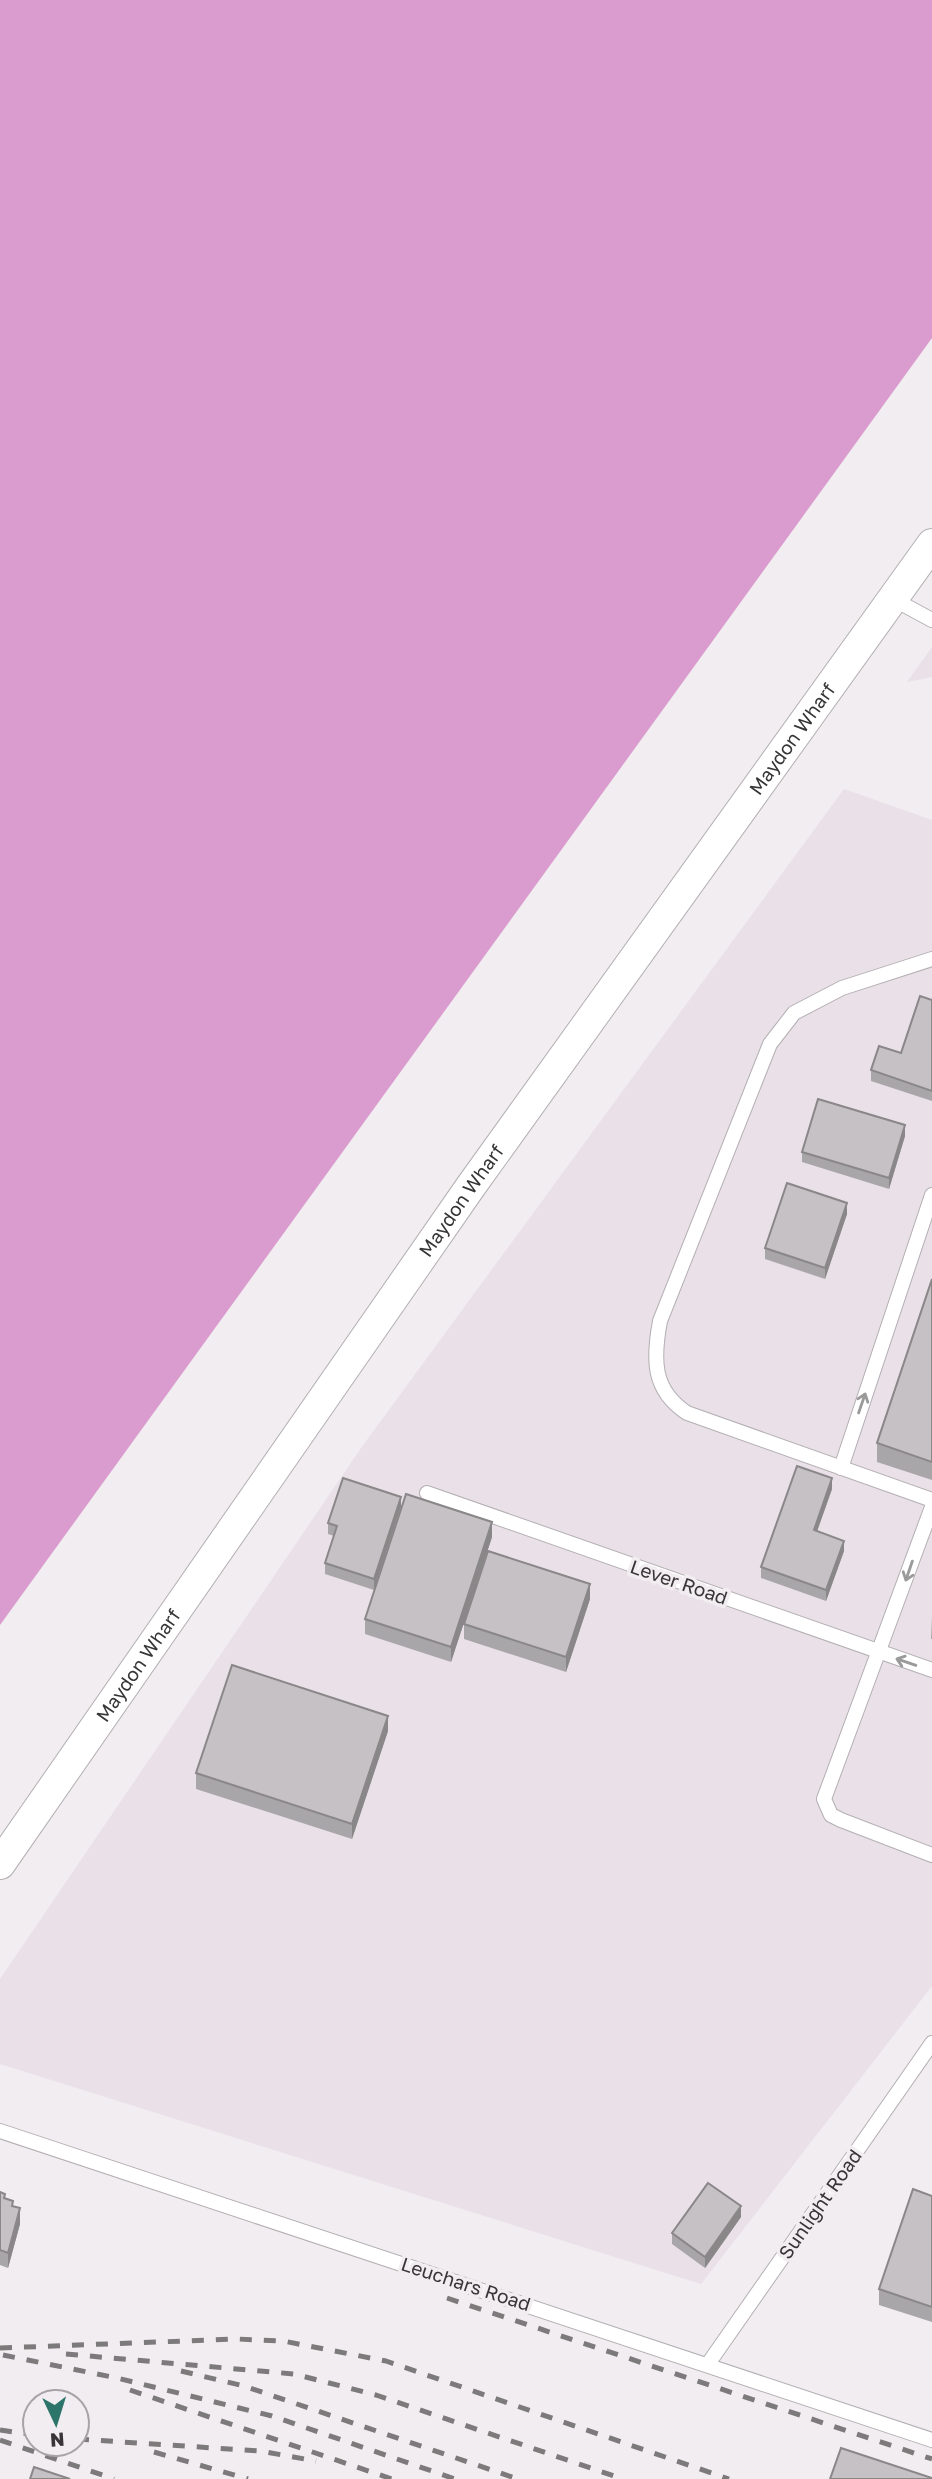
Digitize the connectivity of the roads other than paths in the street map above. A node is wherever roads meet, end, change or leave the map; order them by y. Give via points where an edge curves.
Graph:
1 (932, 544) edge
2 (895, 600) junction
3 (932, 621) edge
4 (932, 959) edge
5 (932, 1195) edge
6 (841, 1468) junction
7 (427, 1493) dead end
8 (932, 1500) edge
9 (932, 1507) edge
10 (880, 1653) junction
11 (932, 1670) edge
12 (932, 1855) edge
13 (0, 1864) edge
14 (932, 2043) edge
15 (0, 2131) edge
16 (708, 2364) junction
17 (932, 2440) edge

1 - 2 street, Maydon Wharf
2 - 3 lane
2 - 13 street, Maydon Wharf via 463,1197
4 - 6 lane via 842,988 794,1013 770,1044 660,1321 655,1351 659,1380 669,1401 687,1413
6 -> 5 lane
6 - 8 lane
7 - 10 lane, Lever Road
9 -> 10 lane
11 -> 10 lane, Lever Road
10 - 12 lane via 824,1799 831,1815
14 - 16 lane, Sunlight Road
15 - 16 lane, Leuchars Road
16 - 17 lane, Leuchars Road

